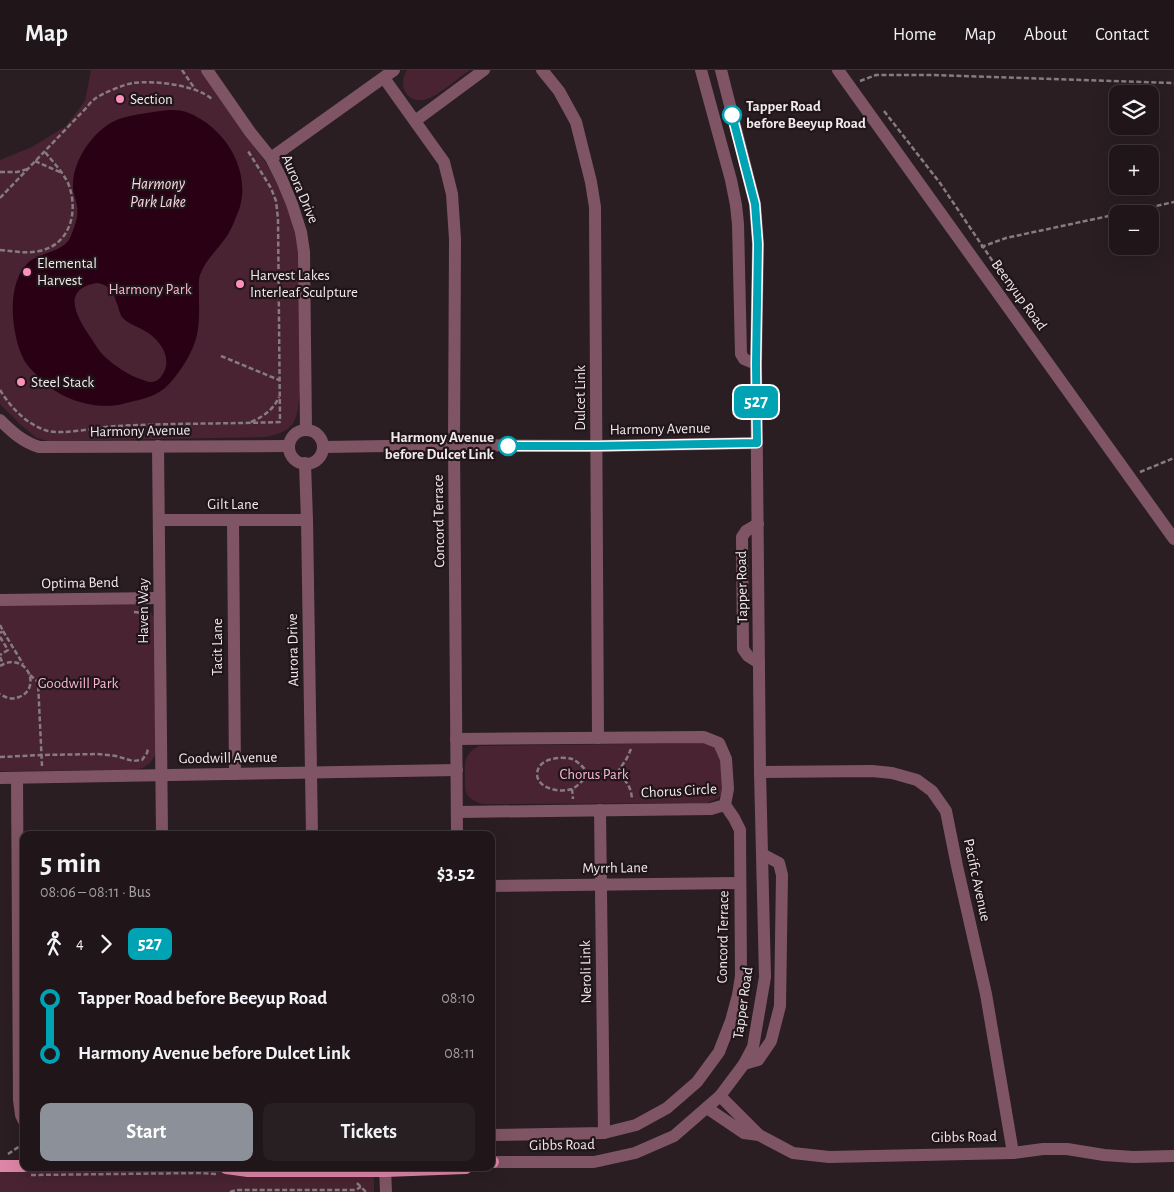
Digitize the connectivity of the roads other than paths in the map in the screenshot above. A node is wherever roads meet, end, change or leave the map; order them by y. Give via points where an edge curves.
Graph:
1 (207, 70) edge
2 (484, 70) edge
3 (542, 70) edge
4 (701, 70) edge
5 (721, 70) edge
6 (838, 70) edge
7 (389, 74) edge
8 (415, 121) junction
9 (270, 158) junction
10 (756, 364) junction
11 (1, 423) edge
12 (306, 430) junction
13 (757, 443) junction
14 (454, 445) junction
15 (158, 446) junction
16 (289, 446) junction
17 (597, 446) junction
18 (323, 447) junction
19 (305, 464) junction
20 (159, 520) junction
21 (232, 520) junction
22 (307, 520) junction
23 (1174, 539) edge
24 (159, 598) junction
25 (0, 600) edge
26 (598, 738) junction
27 (456, 739) junction
28 (457, 770) junction
29 (760, 772) junction
30 (235, 774) junction
31 (312, 774) junction
32 (161, 775) junction
33 (0, 778) edge
34 (17, 778) junction
35 (724, 805) junction
36 (600, 810) junction
37 (457, 812) junction
38 (162, 831) edge
39 (312, 831) edge
40 (458, 831) edge
41 (762, 854) junction
42 (740, 883) junction
43 (601, 885) junction
44 (495, 886) edge
45 (744, 1064) junction
46 (720, 1096) junction
47 (20, 1108) edge
48 (707, 1108) junction
49 (604, 1133) junction
50 (759, 1135) junction
51 (495, 1136) edge
52 (1012, 1152) junction
53 (1174, 1156) edge
54 (2, 1161) edge
55 (495, 1162) edge
56 (20, 1168) edge
57 (223, 1171) edge
58 (248, 1171) edge
59 (385, 1171) edge
60 (386, 1192) edge

1 - 9 street, Aurora Drive
2 - 8 street
3 - 17 street, Dulcet Link via 576,122 592,182 595,207
4 - 10 street via 736,205 741,354
5 - 10 street, Tapper Road via 755,204 758,244
6 - 23 street, Beenyup Road via 856,81 968,252
7 - 8 street, Concord Terrace
7 - 9 street
8 - 14 street, Concord Terrace via 444,162 452,194 455,239
9 - 12 street, Aurora Drive via 292,204 304,252
10 - 13 street, Tapper Road
11 - 15 street, Harmony Avenue via 20,439 39,448
12 - 16 street via 294,435
12 - 18 street via 318,435
13 - 17 street, Harmony Avenue
13 - 29 street, Tapper Road
14 - 17 street, Harmony Avenue
14 - 18 street, Harmony Avenue
14 - 27 street, Concord Terrace
15 - 16 street, Harmony Avenue
15 - 20 street, Haven Way
16 - 19 street via 294,458
17 - 26 street, Dulcet Link
18 - 19 street via 317,459
19 - 22 street, Aurora Drive
20 - 21 street, Gilt Lane
20 - 24 street, Haven Way
21 - 22 street, Gilt Lane
21 - 30 street, Tacit Lane
22 - 31 street, Aurora Drive
24 - 25 street, Optima Bend
24 - 32 street, Haven Way
26 - 27 street, Chorus Circle
26 - 35 street, Chorus Circle via 704,737 719,743 726,759 728,789
27 - 28 street, Concord Terrace
28 - 31 street, Goodwill Avenue
28 - 37 street, Concord Terrace
29 - 41 street, Tapper Road
29 - 52 street, Pacific Avenue via 892,773 917,780 932,792 946,811 986,994
30 - 31 street, Goodwill Avenue
30 - 32 street, Goodwill Avenue
31 - 39 street, Aurora Drive
32 - 34 street, Goodwill Avenue
32 - 38 street, Haven Way
33 - 34 street, Goodwill Avenue
34 - 47 street
35 - 36 street, Chorus Circle
35 - 42 street, Concord Terrace via 740,830
36 - 37 street, Chorus Circle
36 - 43 street, Neroli Link
37 - 40 street, Concord Terrace
41 - 45 street, Tapper Road via 765,977 753,1047
41 - 45 street via 779,863 782,875 780,1006 772,1041 758,1060
42 - 43 street, Myrrh Lane
42 - 49 street, Concord Terrace via 741,976 731,1021 719,1052 697,1082 666,1108 636,1125
43 - 44 street, Myrrh Lane
43 - 49 street, Neroli Link
45 - 46 street, Tapper Road
46 - 48 street, Gibbs Road
46 - 50 street, Gibbs Road
48 - 50 street, Gibbs Road via 744,1133
48 - 55 street, Gibbs Road via 674,1136 635,1152 594,1162
49 - 51 street, Concord Terrace
50 - 52 street, Gibbs Road via 793,1153 829,1157
52 - 53 street, Gibbs Road via 1067,1150 1133,1157
54 - 56 main road
57 - 58 main road
59 - 60 street

